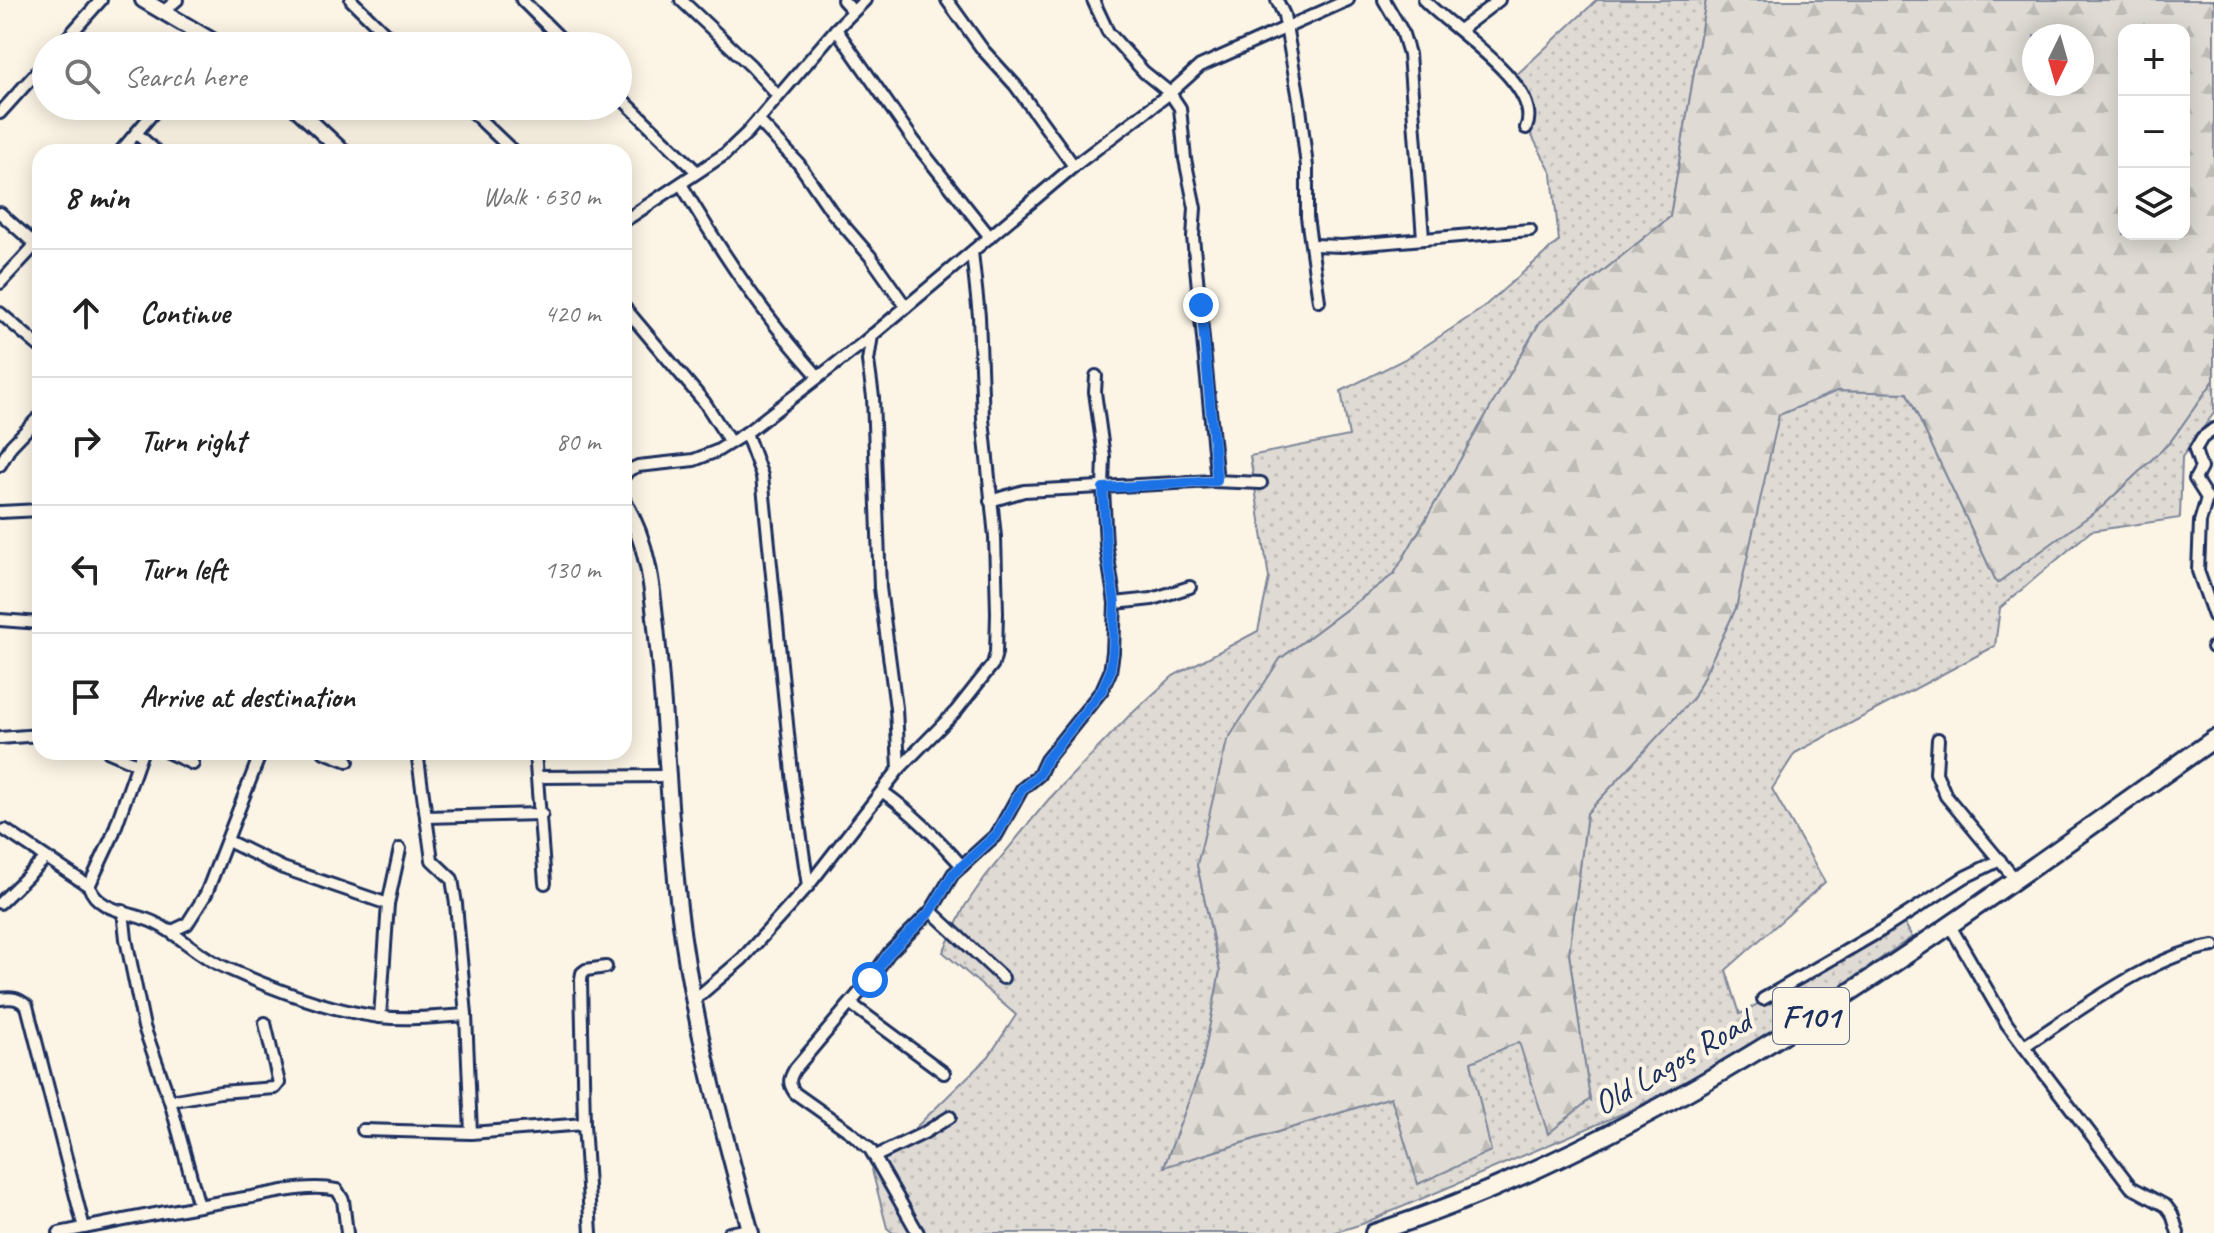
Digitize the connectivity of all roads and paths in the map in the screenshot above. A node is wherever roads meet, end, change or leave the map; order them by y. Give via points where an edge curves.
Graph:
1 (101, 0) edge
2 (143, 0) edge
3 (177, 0) edge
4 (351, 0) edge
5 (522, 0) edge
6 (681, 0) edge
7 (843, 0) edge
8 (865, 0) edge
9 (947, 0) edge
10 (1093, 0) edge
11 (1277, 0) edge
12 (1348, 0) edge
13 (1384, 0) edge
14 (1424, 0) edge
15 (1499, 0) edge
16 (164, 11) junction
17 (853, 11) junction
18 (1286, 27) junction
19 (836, 29) junction
20 (1461, 29) junction
21 (72, 32) edge
22 (196, 32) edge
23 (384, 32) edge
24 (554, 32) edge
25 (32, 78) edge
26 (1170, 93) junction
27 (778, 96) junction
28 (632, 109) edge
29 (0, 113) edge
30 (148, 120) edge
31 (309, 120) edge
32 (481, 120) edge
33 (758, 120) junction
34 (1526, 128) dead end
35 (137, 134) junction
36 (128, 144) edge
37 (148, 144) edge
38 (334, 144) edge
39 (506, 144) edge
40 (1074, 166) junction
41 (697, 172) junction
42 (681, 184) junction
43 (0, 213) edge
44 (632, 216) edge
45 (1530, 230) dead end
46 (990, 237) junction
47 (32, 238) edge
48 (1423, 238) junction
49 (1313, 245) junction
50 (32, 249) edge
51 (972, 252) junction
52 (0, 283) edge
53 (1319, 301) dead end
54 (906, 307) junction
55 (0, 313) edge
56 (632, 316) edge
57 (872, 335) junction
58 (32, 340) edge
59 (854, 350) junction
60 (868, 361) junction
61 (818, 376) junction
62 (1096, 376) dead end
63 (32, 424) edge
64 (2214, 429) edge
65 (746, 433) junction
66 (730, 442) junction
67 (0, 465) edge
68 (632, 469) edge
69 (1217, 481) junction
70 (1261, 483) dead end
71 (1103, 488) junction
72 (990, 501) junction
73 (32, 510) edge
74 (0, 512) edge
75 (632, 518) edge
76 (1190, 587) dead end
77 (1115, 603) junction
78 (2214, 616) edge
79 (0, 620) edge
80 (32, 622) edge
81 (32, 736) edge
82 (0, 738) edge
83 (1938, 739) dead end
84 (2214, 739) edge
85 (899, 741) junction
86 (913, 753) junction
87 (128, 760) edge
88 (139, 760) edge
89 (184, 760) edge
90 (258, 760) edge
91 (418, 760) edge
92 (536, 760) edge
93 (137, 764) junction
94 (193, 764) dead end
95 (899, 769) junction
96 (668, 776) junction
97 (539, 777) junction
98 (883, 792) junction
99 (542, 814) junction
100 (426, 817) junction
101 (5, 830) dead end
102 (228, 841) junction
103 (400, 849) dead end
104 (46, 858) junction
105 (2000, 860) junction
106 (962, 866) junction
107 (2015, 879) junction
108 (545, 883) dead end
109 (89, 886) junction
110 (808, 886) junction
111 (0, 903) edge
112 (388, 904) junction
113 (123, 911) junction
114 (931, 911) junction
115 (1949, 924) junction
116 (172, 931) junction
117 (2214, 946) edge
118 (606, 967) dead end
119 (1003, 978) dead end
120 (0, 998) edge
121 (1763, 999) dead end
122 (693, 1001) junction
123 (851, 1004) junction
124 (466, 1015) junction
125 (380, 1017) junction
126 (265, 1023) dead end
127 (2024, 1046) junction
128 (944, 1073) dead end
129 (170, 1101) junction
130 (950, 1117) dead end
131 (584, 1124) junction
132 (363, 1130) dead end
133 (471, 1133) junction
134 (876, 1156) junction
135 (199, 1206) junction
136 (84, 1228) junction
137 (751, 1231) edge
138 (59, 1233) edge
139 (347, 1233) edge
140 (591, 1233) edge
141 (729, 1233) edge
142 (918, 1233) edge
143 (1374, 1233) edge
144 (2178, 1233) edge

1 - 21 street
2 - 16 street
3 - 16 street
4 - 23 street
5 - 24 street
6 - 27 street
7 - 17 street
8 - 17 street
9 - 40 street
10 - 26 street via 1118,45
11 - 18 street
12 - 18 street
13 - 48 street via 1409,54
14 - 20 street
15 - 20 street
16 - 22 street
17 - 19 street
18 - 26 street via 1200,66
18 - 49 street via 1299,99
19 - 27 street
19 - 46 street
20 - 34 street via 1526,101
25 - 29 street
26 - 40 street
26 - 69 street via 1180,108 1193,192
27 - 33 street
28 - 41 street
30 - 35 street
31 - 38 street
32 - 39 street
33 - 41 street via 725,154
33 - 54 street via 799,164
35 - 36 street
35 - 37 street
40 - 46 street
41 - 42 street
42 - 44 street
42 - 61 street via 725,258
43 - 47 street
45 - 48 street
46 - 51 street
48 - 49 street
49 - 53 street
50 - 52 street
51 - 54 street
51 - 72 street
54 - 57 street
55 - 58 street
56 - 66 street via 705,403
57 - 59 street
57 - 60 street
59 - 60 street
59 - 61 street
60 - 85 street via 880,588
61 - 65 street
62 - 71 street
63 - 67 street
64 - 78 street via 2195,450 2201,468 2195,479 2207,498 2200,522 2198,571
65 - 66 street
65 - 110 street via 765,502
66 - 68 street via 694,460
69 - 70 street
69 - 71 street
71 - 72 street via 1024,491
71 - 77 street
72 - 86 street via 997,613 993,664
73 - 74 street
75 - 96 street via 650,573
76 - 77 street
77 - 106 street via 1113,652 1102,690 1039,775 1022,789 997,834
79 - 80 street
81 - 82 street
83 - 105 street via 1936,773 1946,796
84 - 107 main road, Old Lagos Road / F101
85 - 86 street
85 - 95 street
86 - 95 street
87 - 93 street
88 - 93 street
89 - 94 street
90 - 102 street
91 - 100 street
92 - 97 street
93 - 109 street
95 - 98 street
96 - 97 street
96 - 122 street
97 - 99 street
98 - 106 street
98 - 110 street
99 - 100 street
99 - 108 street
100 - 124 street via 432,860 452,879
101 - 104 street
102 - 112 street via 283,868
102 - 116 street via 197,912
103 - 112 street
104 - 109 street
104 - 111 street
105 - 107 street
105 - 121 street
106 - 114 street
107 - 115 main road, Old Lagos Road / F101
109 - 113 street via 101,904
110 - 122 street via 742,959
112 - 125 street
113 - 116 street
113 - 129 street via 144,1027
114 - 119 street
114 - 123 street via 889,953
115 - 127 street
115 - 143 main road, Old Lagos Road / F101 via 1666,1104 1500,1185
116 - 125 street via 221,966 332,1006
117 - 127 street via 2156,963
118 - 131 street via 582,973
120 - 136 street via 27,1006
122 - 137 street
123 - 128 street
123 - 134 street via 795,1069 790,1086
124 - 125 street
124 - 133 street
126 - 129 street via 279,1083 275,1088
127 - 144 street via 2131,1187 2166,1206
129 - 135 street
130 - 134 street
131 - 133 street
131 - 140 street
132 - 133 street
134 - 142 street
135 - 136 street
135 - 139 street via 329,1188 343,1200
136 - 138 street
137 - 141 street

